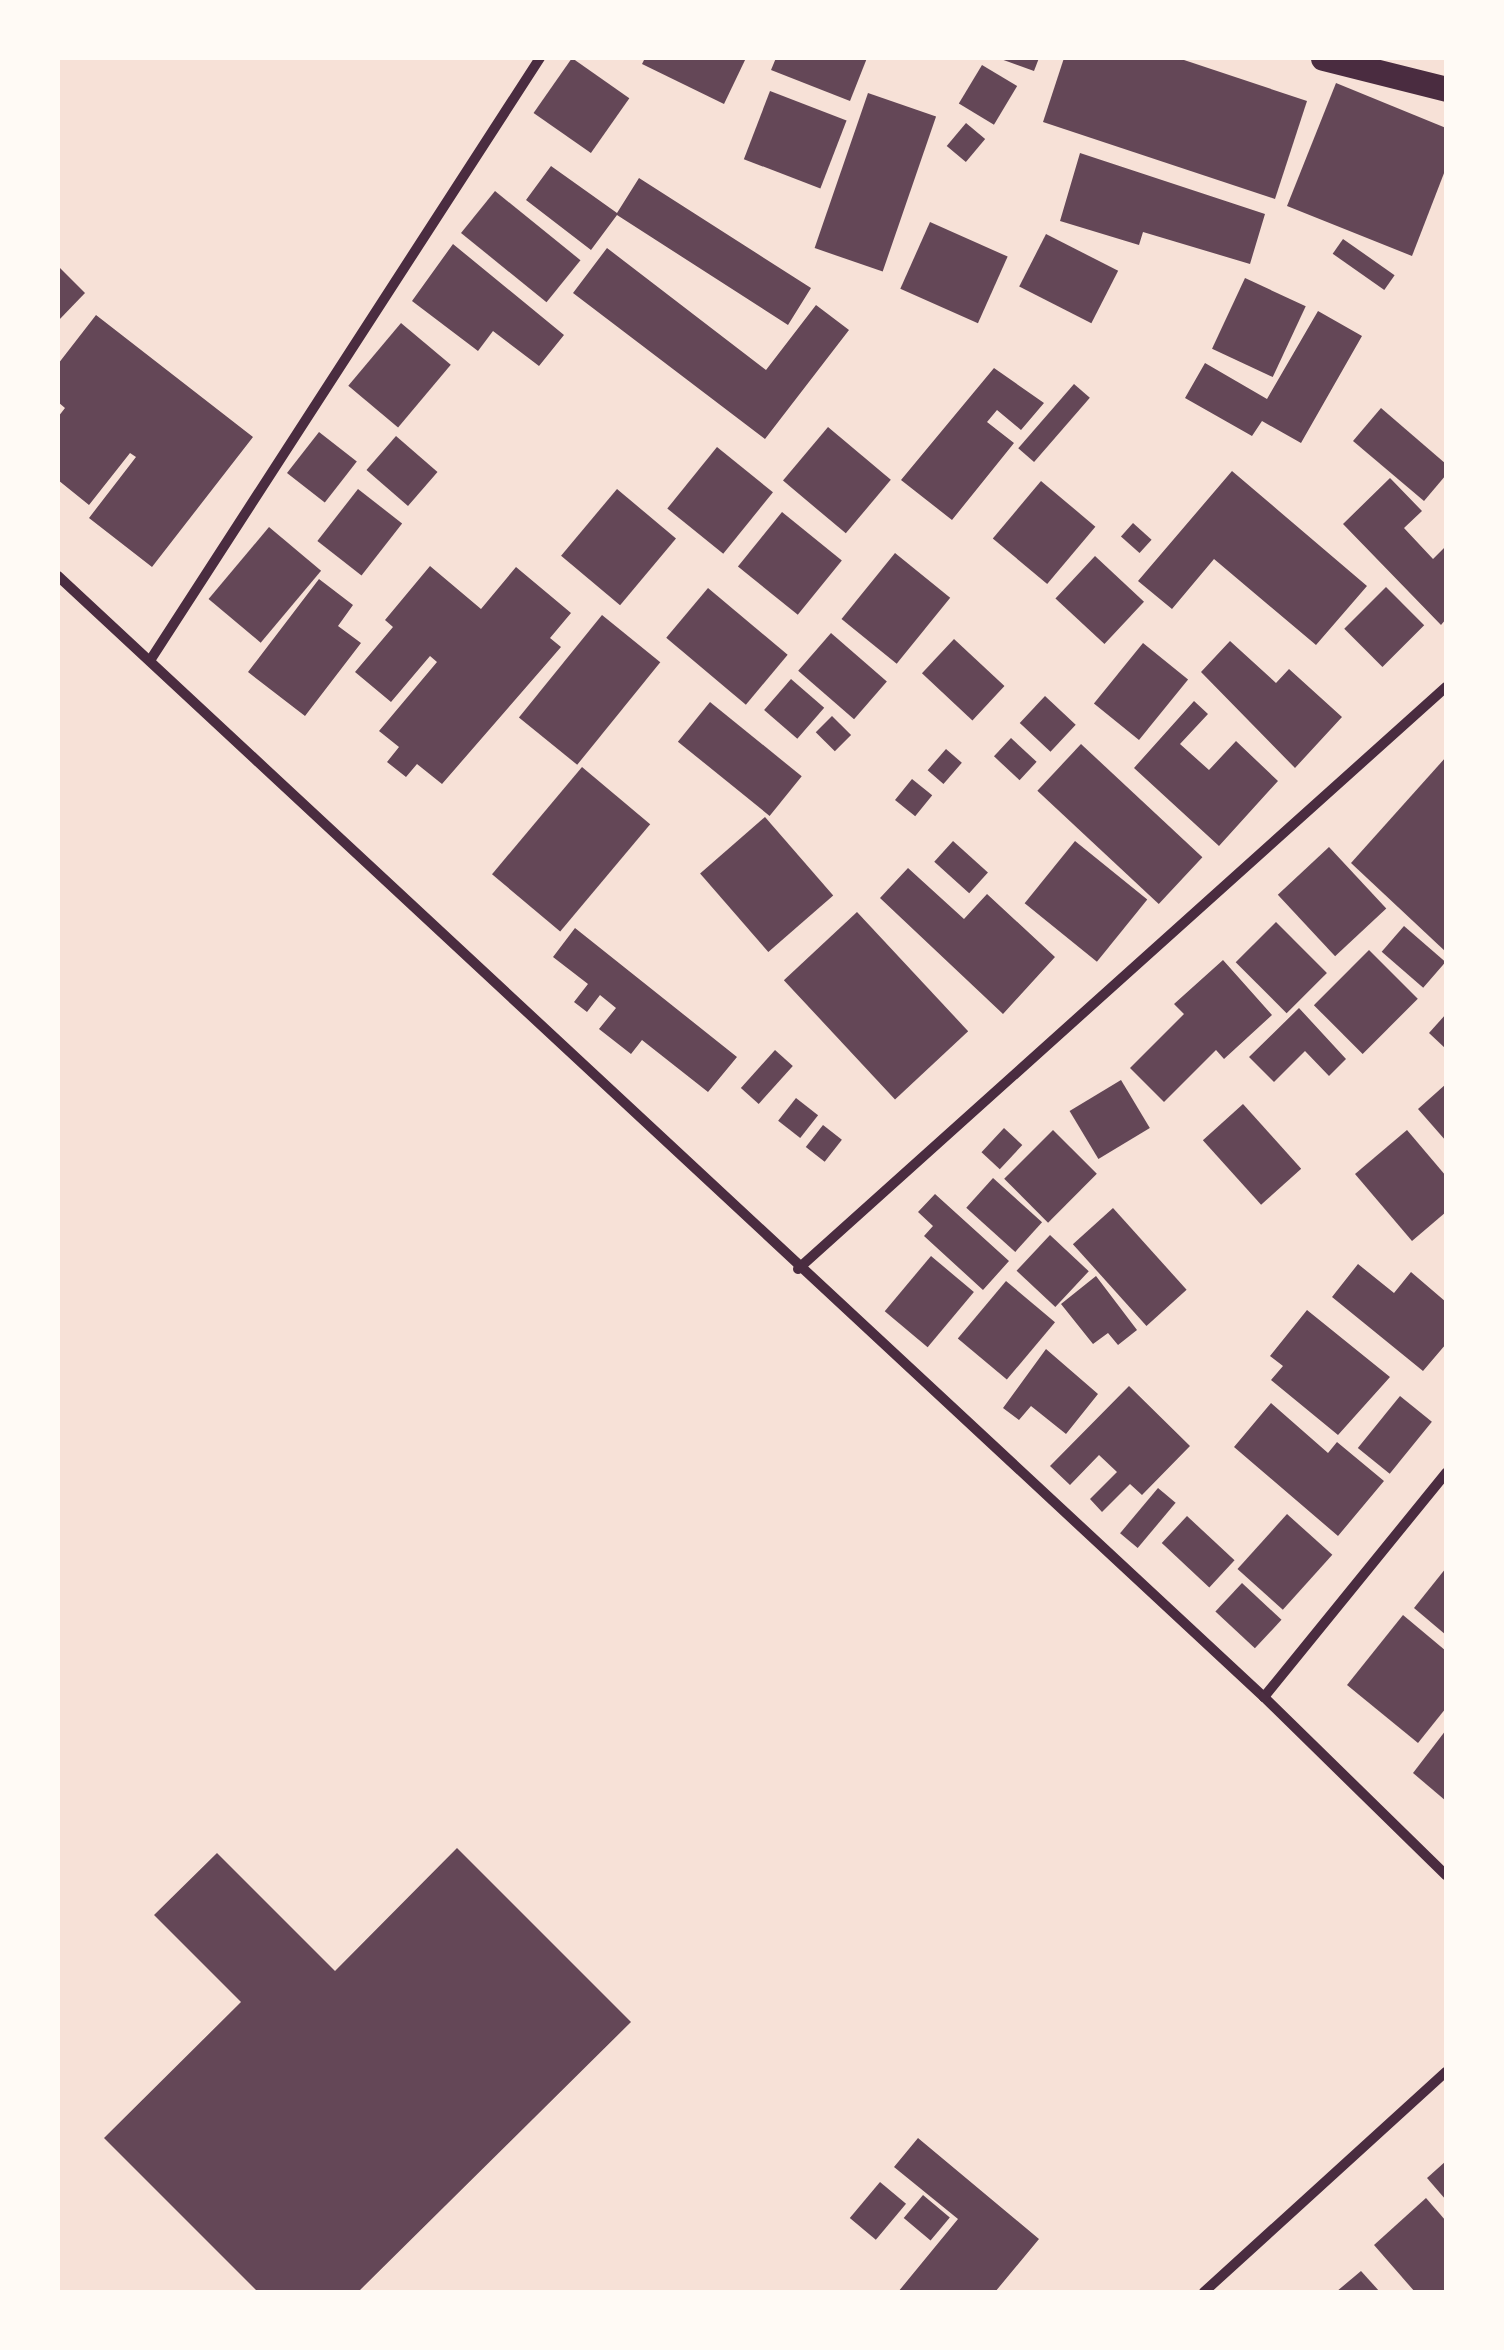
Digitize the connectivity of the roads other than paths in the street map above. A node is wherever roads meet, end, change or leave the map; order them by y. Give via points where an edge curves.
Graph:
1 (540, 58) edge
2 (1322, 58) edge
3 (1446, 90) edge
4 (58, 576) edge
5 (152, 658) junction
6 (1446, 687) edge
7 (798, 1268) junction
8 (1446, 1473) edge
9 (1264, 1697) junction
10 (1446, 1875) edge
11 (1446, 2072) edge
12 (1204, 2292) edge

1 - 5 street
2 - 3 main road
4 - 5 street
5 - 7 street
6 - 7 street
7 - 9 street
8 - 9 street
9 - 10 street
11 - 12 street

